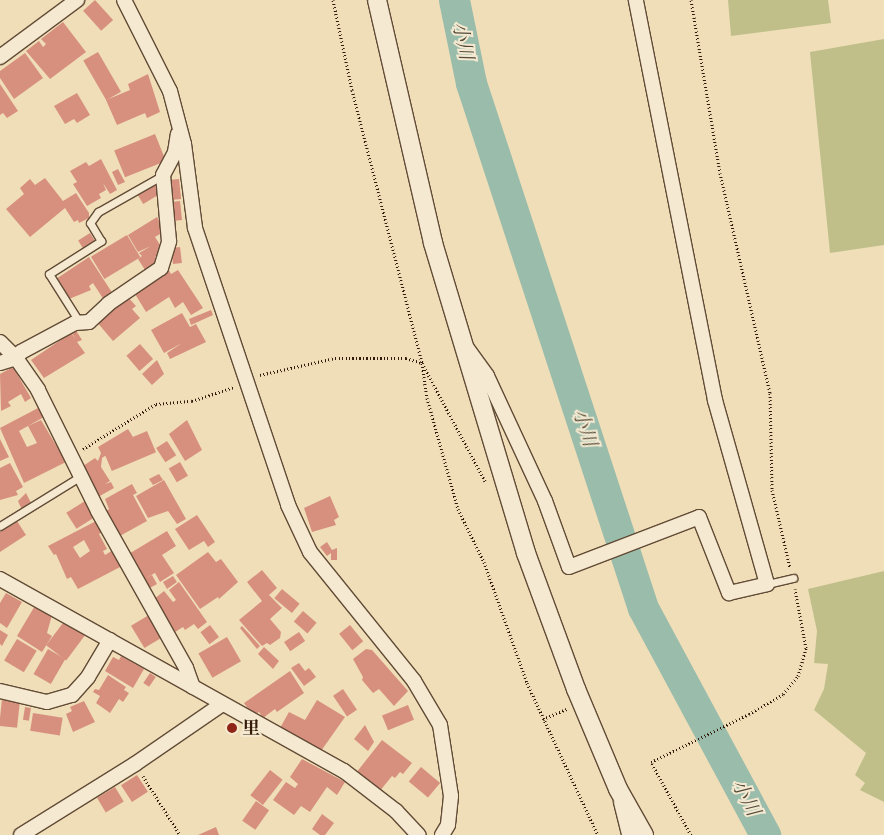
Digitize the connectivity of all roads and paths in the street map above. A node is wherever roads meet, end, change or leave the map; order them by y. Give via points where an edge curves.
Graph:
1 (77, 0) edge
2 (124, 0) edge
3 (333, 0) edge
4 (377, 0) edge
5 (636, 0) edge
6 (0, 56) edge
7 (178, 127) junction
8 (163, 175) junction
9 (80, 323) junction
10 (0, 342) edge
11 (464, 344) junction
12 (16, 358) junction
13 (406, 358) dead end
14 (0, 363) edge
15 (422, 363) junction
16 (81, 476) junction
17 (489, 488) dead end
18 (0, 526) edge
19 (793, 578) dead end
20 (0, 579) edge
21 (767, 584) junction
22 (110, 640) junction
23 (193, 688) junction
24 (0, 691) edge
25 (581, 702) junction
26 (221, 705) junction
27 (543, 719) junction
28 (135, 764) junction
29 (618, 789) junction
30 (21, 835) edge
31 (180, 835) edge
32 (418, 835) edge
33 (442, 835) edge
34 (598, 835) edge
35 (629, 835) edge
36 (644, 835) edge

1 - 6 street
2 - 7 street via 170,91
3 - 15 path via 352,90
4 - 11 street via 430,234
5 - 21 street via 715,400
7 - 8 street via 175,152
7 - 33 street via 184,144 195,228 288,505 310,552 414,682 440,725 451,796 448,825
8 - 9 street via 169,241 165,261 161,268 108,304 89,322
8 - 9 lane via 124,194 98,212 90,224 101,241 49,274
9 - 12 street via 20,352
10 - 12 street
11 - 21 street via 487,376 545,501 570,567 699,517 729,593
11 - 25 street via 526,552
12 - 14 street
12 - 16 street via 38,390
13 - 15 path
15 - 17 path
15 - 27 path via 427,398 458,509 484,562
16 - 18 lane
16 - 23 street via 186,668
19 - 21 lane
20 - 22 street
22 - 23 street
22 - 24 street via 88,678 72,695 47,702
23 - 26 street
25 - 27 path
25 - 29 street
26 - 28 street
26 - 32 street via 344,772 396,811
27 - 34 path
28 - 30 street
28 - 31 path
29 - 35 street
29 - 36 street

